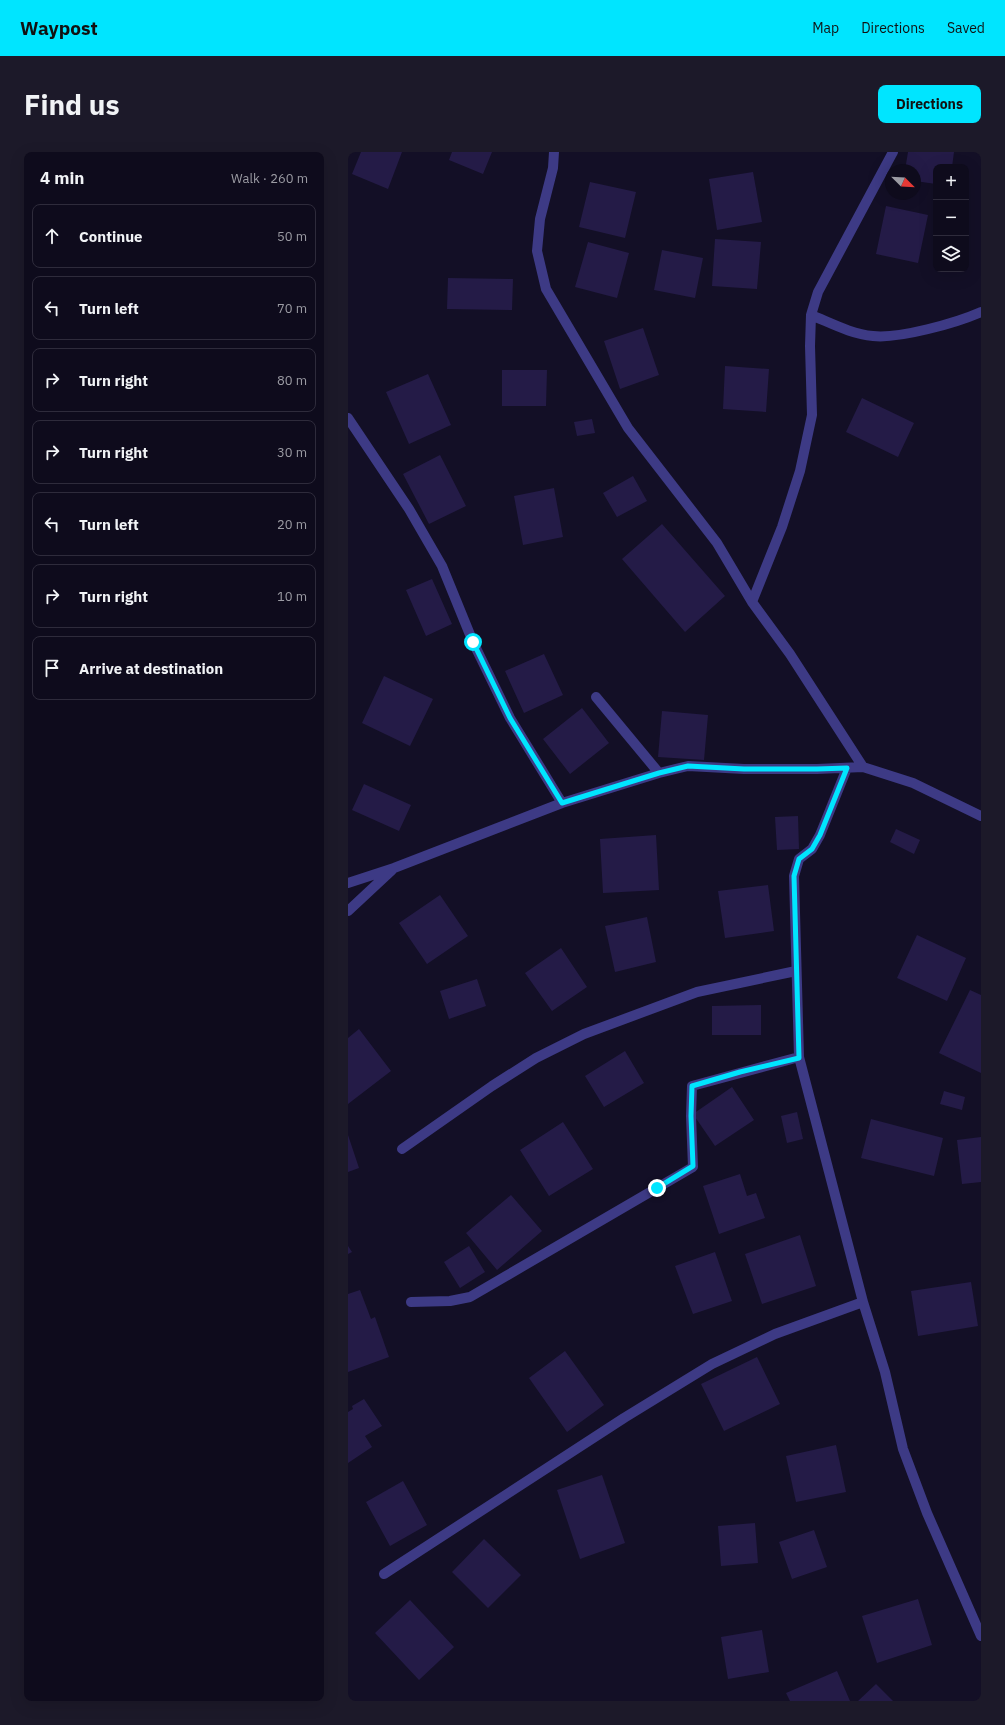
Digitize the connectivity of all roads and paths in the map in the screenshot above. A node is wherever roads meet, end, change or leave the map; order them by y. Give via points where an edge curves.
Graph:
1 (554, 152) edge
2 (893, 152) edge
3 (981, 312) edge
4 (811, 315) junction
5 (348, 418) edge
6 (752, 602) junction
7 (596, 696) dead end
8 (863, 767) junction
9 (847, 768) junction
10 (659, 773) junction
11 (562, 803) junction
12 (981, 816) edge
13 (394, 868) junction
14 (348, 883) edge
15 (348, 911) edge
16 (796, 971) junction
17 (799, 1058) junction
18 (402, 1149) dead end
19 (411, 1302) dead end
20 (863, 1302) junction
21 (384, 1574) dead end
22 (981, 1636) edge

1 - 6 street via 553,168 540,218 537,251 546,289 628,428 717,544
2 - 4 street via 818,292
3 - 4 street via 906,334 873,336 845,329
4 - 6 street via 812,415 808,436 782,527
5 - 11 street via 409,509 442,566 473,642 510,718
6 - 8 street via 790,654
7 - 10 street
8 - 9 street
8 - 12 street via 913,783
9 - 10 street via 744,769 688,766
9 - 16 street via 820,835 812,849 799,859 794,876
10 - 11 street
11 - 13 street
13 - 14 street
13 - 15 street
16 - 17 street
16 - 18 street via 697,992 584,1034 517,1070
17 - 19 street via 692,1086 693,1166 470,1297 450,1301
17 - 20 street
20 - 21 street via 775,1334 712,1364
20 - 22 street via 885,1372 903,1449 927,1514

